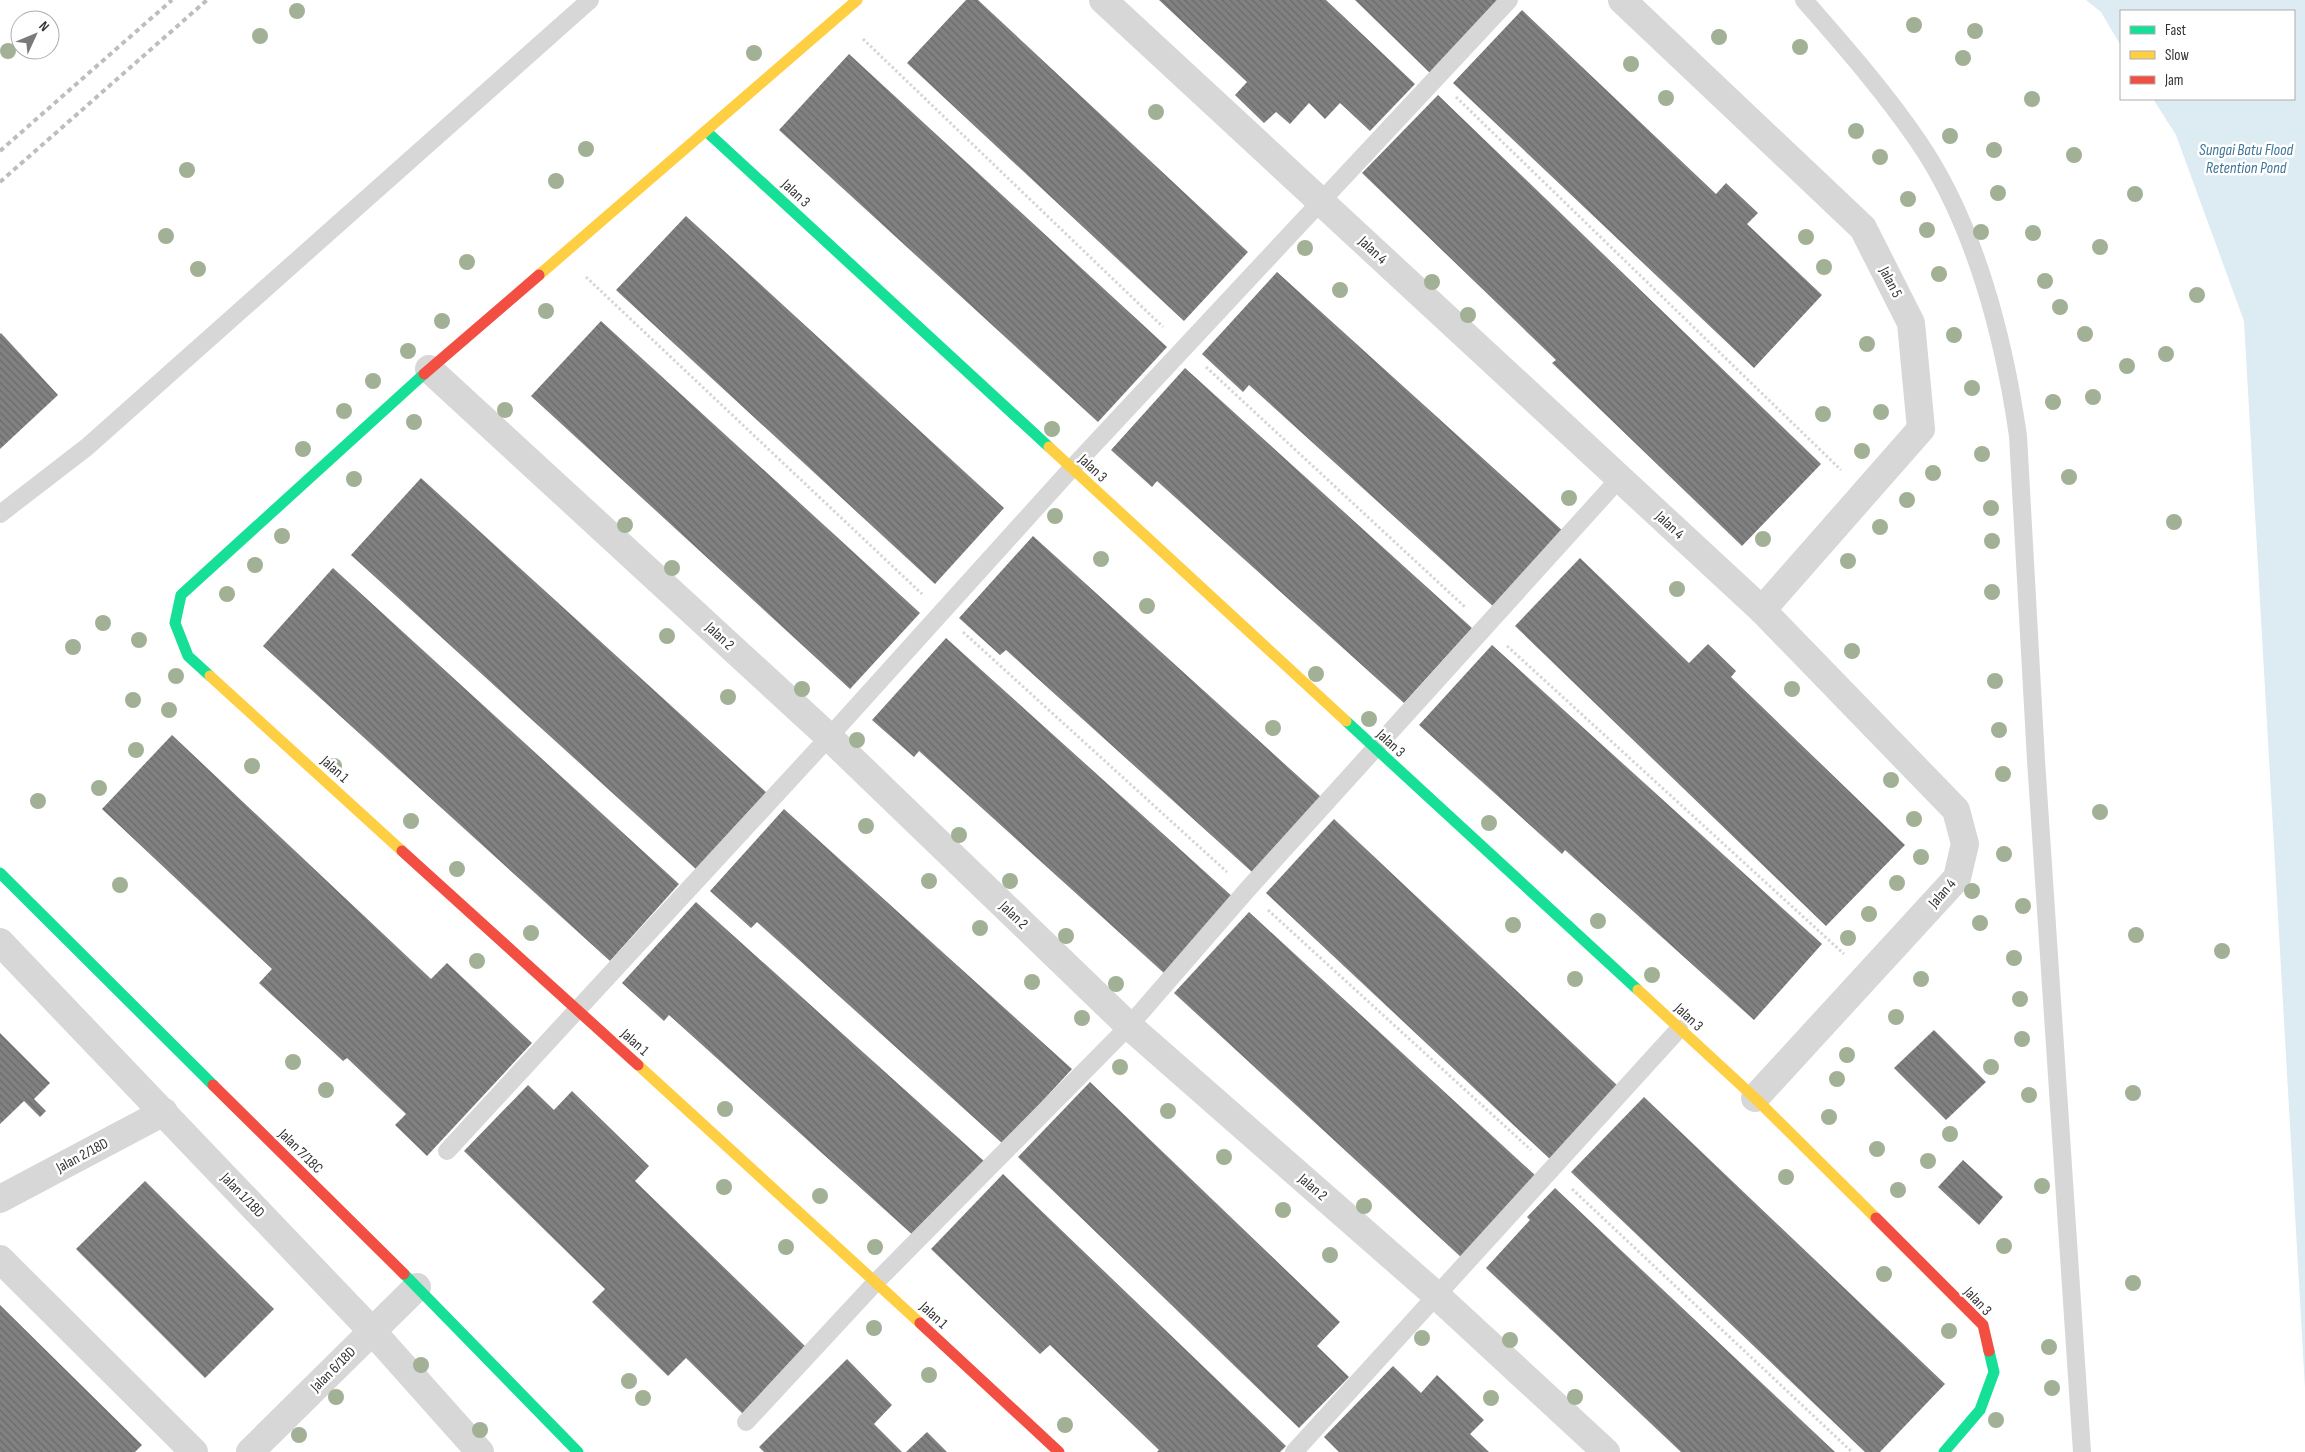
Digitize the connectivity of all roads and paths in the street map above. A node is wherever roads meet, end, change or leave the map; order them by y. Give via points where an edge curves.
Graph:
1 (590, 0) edge
2 (857, 0) edge
3 (1103, 0) edge
4 (1509, 0) edge
5 (1622, 0) edge
6 (1804, 0) edge
7 (840, 16) junction
8 (1436, 78) junction
9 (706, 131) junction
10 (1320, 201) junction
11 (562, 255) junction
12 (1184, 347) junction
13 (430, 369) junction
14 (1072, 468) junction
15 (1620, 478) junction
16 (1865, 493) junction
17 (0, 514) edge
18 (1762, 610) junction
19 (941, 613) junction
20 (1486, 627) junction
21 (829, 737) junction
22 (1376, 749) junction
23 (0, 873) edge
24 (1247, 890) junction
25 (0, 942) edge
26 (1867, 976) junction
27 (578, 1010) junction
28 (1129, 1026) junction
29 (1679, 1028) junction
30 (1755, 1098) junction
31 (164, 1112) junction
32 (447, 1151) dead end
33 (1551, 1169) junction
34 (0, 1199) edge
35 (0, 1259) edge
36 (876, 1282) junction
37 (417, 1287) junction
38 (1436, 1296) junction
39 (372, 1331) junction
40 (746, 1422) dead end
41 (194, 1452) edge
42 (250, 1452) edge
43 (480, 1452) edge
44 (578, 1452) edge
45 (1059, 1452) edge
46 (1294, 1452) edge
47 (1606, 1452) edge
48 (1852, 1452) edge
49 (1944, 1452) edge
50 (2082, 1452) edge

1 - 17 lane via 86,447
2 - 7 street
3 - 10 street, Jalan 4
4 - 8 lane
5 - 16 street, Jalan 5 via 1863,228 1911,323 1921,429
6 - 50 lane via 1908,128 1946,189 1977,262 1998,331 2010,386 2018,436 2036,770
7 - 9 street
7 - 12 path
8 - 10 lane
8 - 16 path
9 - 11 street
9 - 14 street, Jalan 3
10 - 12 lane
10 - 15 street, Jalan 4
11 - 13 street
11 - 19 path
12 - 14 lane
12 - 20 path
13 - 21 street, Jalan 2
13 - 27 street, Jalan 1 via 180,595 175,623 188,656
14 - 19 lane
14 - 22 street, Jalan 3
15 - 18 street, Jalan 4
15 - 20 lane
16 - 18 street, Jalan 5
18 - 26 street, Jalan 4 via 1956,810 1965,844 1957,878
19 - 21 lane
19 - 24 path
20 - 22 lane
20 - 26 path
21 - 27 lane
21 - 28 street, Jalan 2
22 - 24 lane
22 - 29 street, Jalan 3
23 - 37 street, Jalan 7/18C
24 - 28 lane
24 - 33 path
25 - 31 street, Jalan 1/18D
26 - 30 street, Jalan 4
27 - 32 lane
27 - 36 street, Jalan 1
28 - 36 lane
28 - 38 street, Jalan 2
29 - 30 street, Jalan 3
29 - 33 lane
30 - 49 street, Jalan 3 via 1983,1326 1994,1372 1980,1410
31 - 34 street, Jalan 2/18D
31 - 39 street, Jalan 1/18D
33 - 38 lane
33 - 48 path
35 - 41 street
36 - 40 lane
36 - 45 street, Jalan 1
37 - 39 street, Jalan 6/18D
37 - 44 street, Jalan 7/18C
38 - 46 lane
38 - 47 street, Jalan 2
39 - 42 street, Jalan 6/18D
39 - 43 street, Jalan 1/18D

